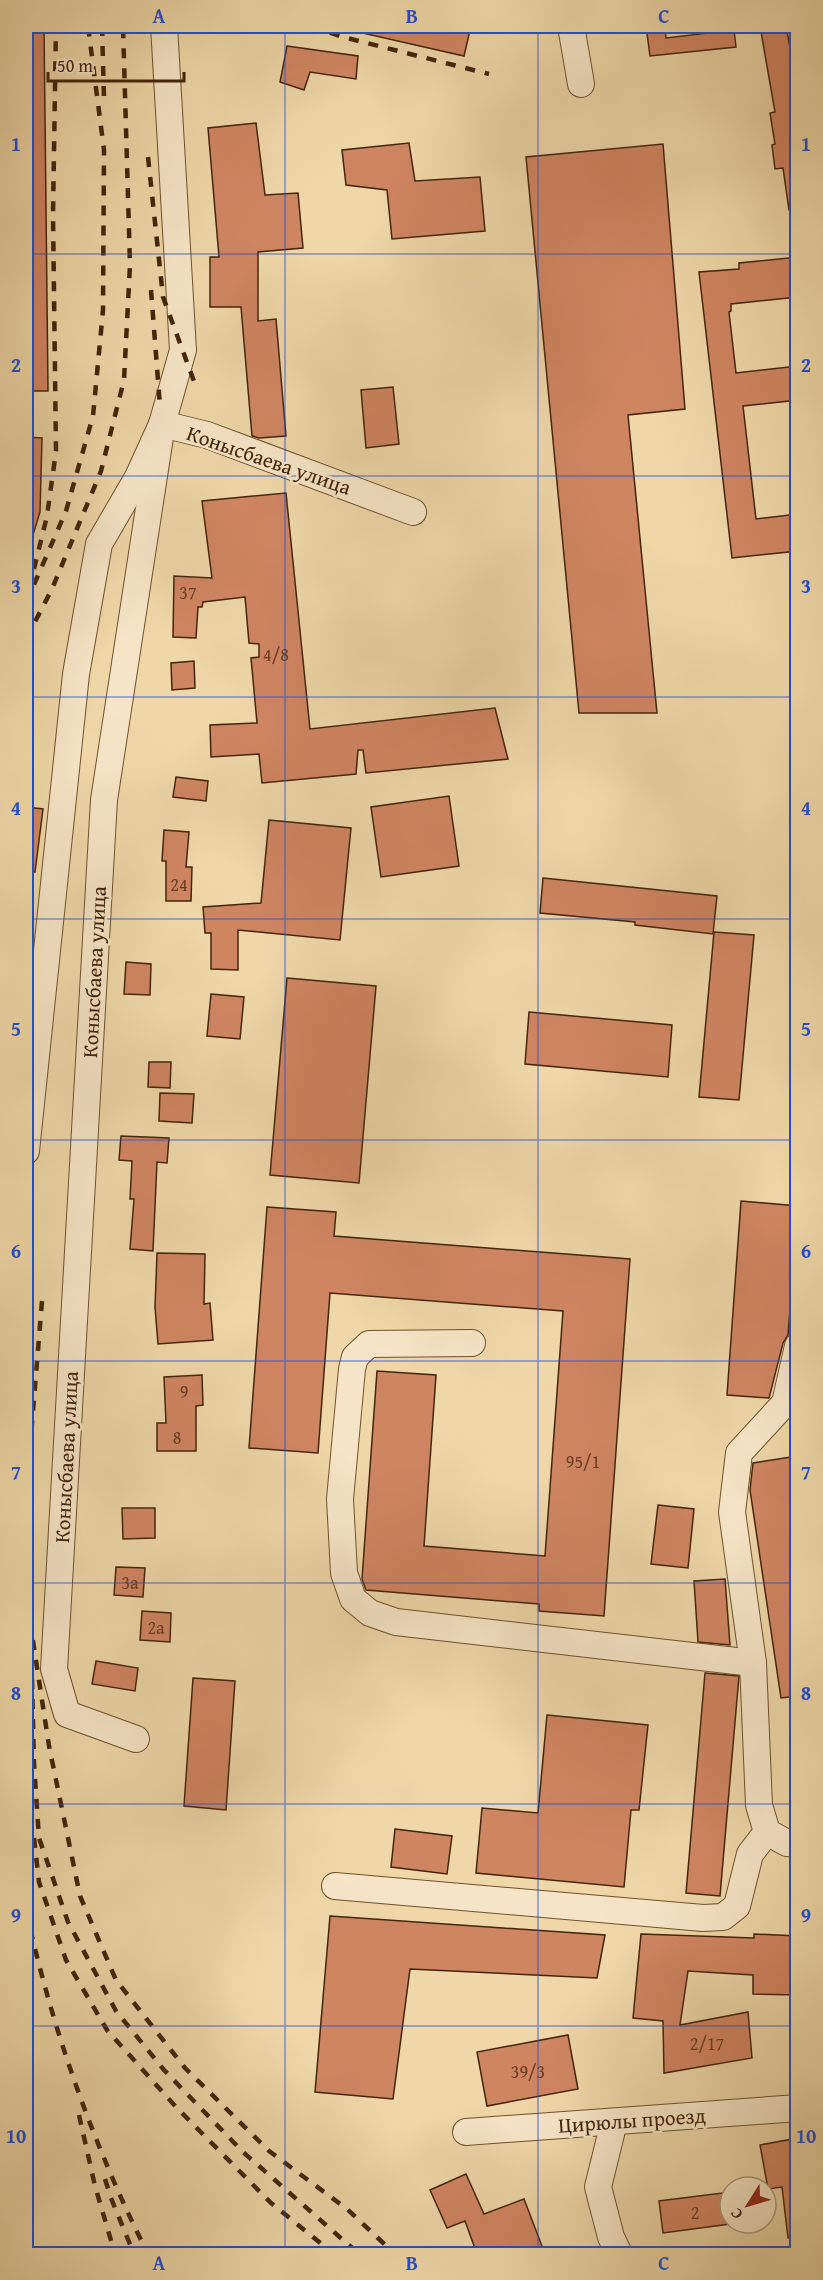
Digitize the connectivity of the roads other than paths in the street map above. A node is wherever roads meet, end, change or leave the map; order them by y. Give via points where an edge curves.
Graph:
1 (164, 26) edge
2 (571, 26) edge
3 (580, 84) dead end
4 (162, 424) junction
5 (413, 512) dead end
6 (26, 1150) edge
7 (472, 1343) dead end
8 (798, 1346) edge
9 (753, 1664) junction
10 (136, 1739) dead end
11 (767, 1832) junction
12 (798, 1845) edge
13 (335, 1886) dead end
14 (798, 2109) edge
15 (614, 2122) junction
16 (466, 2132) dead end
17 (619, 2254) edge

1 - 4 street via 183,350
2 - 3 street
4 - 5 street, Конысбаева улица via 207,435
4 - 6 street via 138,477 99,544 76,674
4 - 10 street, Конысбаева улица via 104,800 54,1669 67,1714
7 - 9 street via 369,1344 355,1357 340,1499 344,1573 353,1599 370,1613 396,1622
8 - 9 street via 784,1403 739,1453 732,1512
9 - 11 street via 759,1805
11 - 12 street
11 - 13 street via 750,1854 737,1906 723,1917
14 - 15 street, Цирюлы проезд
15 - 16 street, Цирюлы проезд
15 - 17 street via 598,2187

